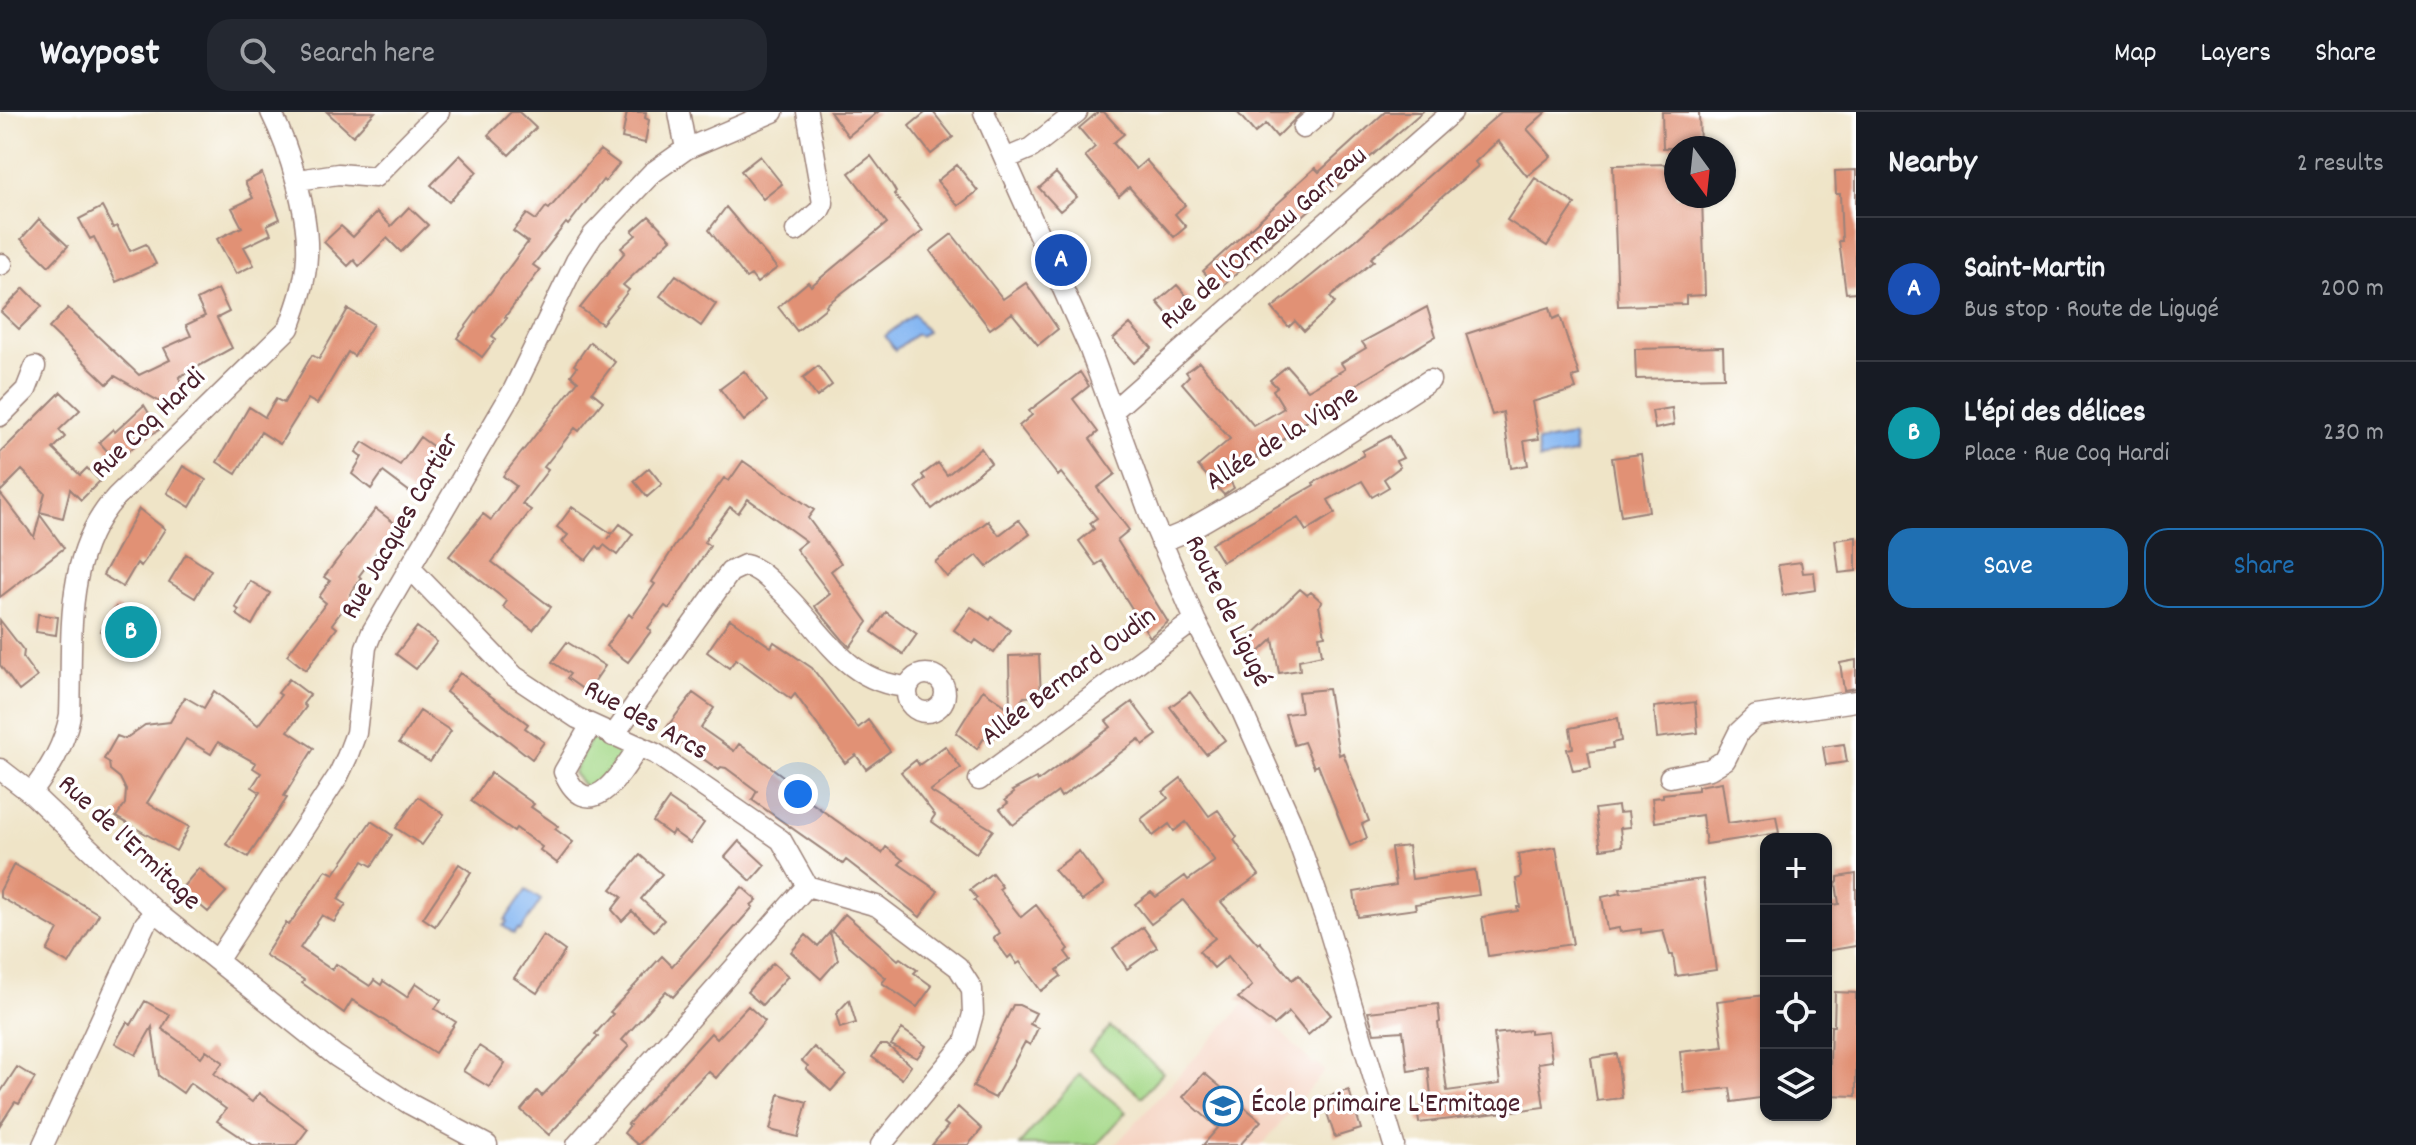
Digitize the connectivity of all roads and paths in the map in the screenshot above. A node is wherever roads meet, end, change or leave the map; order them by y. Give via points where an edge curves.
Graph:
1 (271, 112) edge
2 (439, 112) edge
3 (679, 112) edge
4 (773, 112) edge
5 (807, 112) edge
6 (984, 112) edge
7 (1077, 112) edge
8 (1452, 112) edge
9 (686, 149) junction
10 (1005, 159) junction
11 (298, 180) junction
12 (796, 231) dead end
13 (35, 367) dead end
14 (1430, 380) dead end
15 (1114, 410) junction
16 (0, 416) edge
17 (1161, 542) junction
18 (409, 567) junction
19 (1195, 620) junction
20 (908, 687) dead end
21 (1856, 701) edge
22 (591, 725) junction
23 (613, 736) junction
24 (639, 746) junction
25 (0, 769) edge
26 (1670, 777) dead end
27 (979, 780) dead end
28 (31, 793) junction
29 (807, 886) junction
30 (156, 912) junction
31 (217, 961) junction
32 (43, 1145) edge
33 (487, 1145) edge
34 (577, 1145) edge
35 (881, 1145) edge
36 (1394, 1145) edge

1 - 11 street, Rue Coq Hardi
2 - 11 street via 375,177 338,174
3 - 9 street
4 - 9 street, Rue Jacques Cartier
5 - 12 street via 823,203
6 - 10 street, Route de Ligugé
7 - 10 street via 1031,148
8 - 15 street, Rue de l'Ormeau Garreau
9 - 18 street, Rue Jacques Cartier via 621,202 581,253 513,391
10 - 15 street, Route de Ligugé
11 - 28 street, Rue Coq Hardi via 307,253 302,291 289,328 116,497 94,526 75,586 66,734 44,779
13 - 16 street via 26,390
14 - 17 street, Allée de la Vigne via 1282,476
15 - 17 street, Route de Ligugé
17 - 19 street, Route de Ligugé
18 - 22 street, Rue des Arcs via 514,676
18 - 31 street, Rue Jacques Cartier via 366,647 356,733 338,776
19 - 27 street, Allée Bernard Oudin
19 - 36 street, Route de Ligugé via 1291,821
20 - 23 street via 877,682 844,660 796,604 745,565 730,572
21 - 26 street via 1756,716 1739,732 1725,760 1710,769
22 - 23 street, Rue des Arcs
22 - 24 street via 564,772 584,795 607,790
23 - 24 street, Rue des Arcs
24 - 29 street, Rue des Arcs via 781,840
25 - 28 street, Rue de l'Ermitage
28 - 30 street, Rue de l'Ermitage
29 - 34 street
29 - 35 street via 877,906 958,967 972,989 973,1014 965,1043
30 - 31 street, Rue de l'Ermitage
30 - 32 street via 145,924
31 - 33 street, Rue de l'Ermitage via 336,1056

